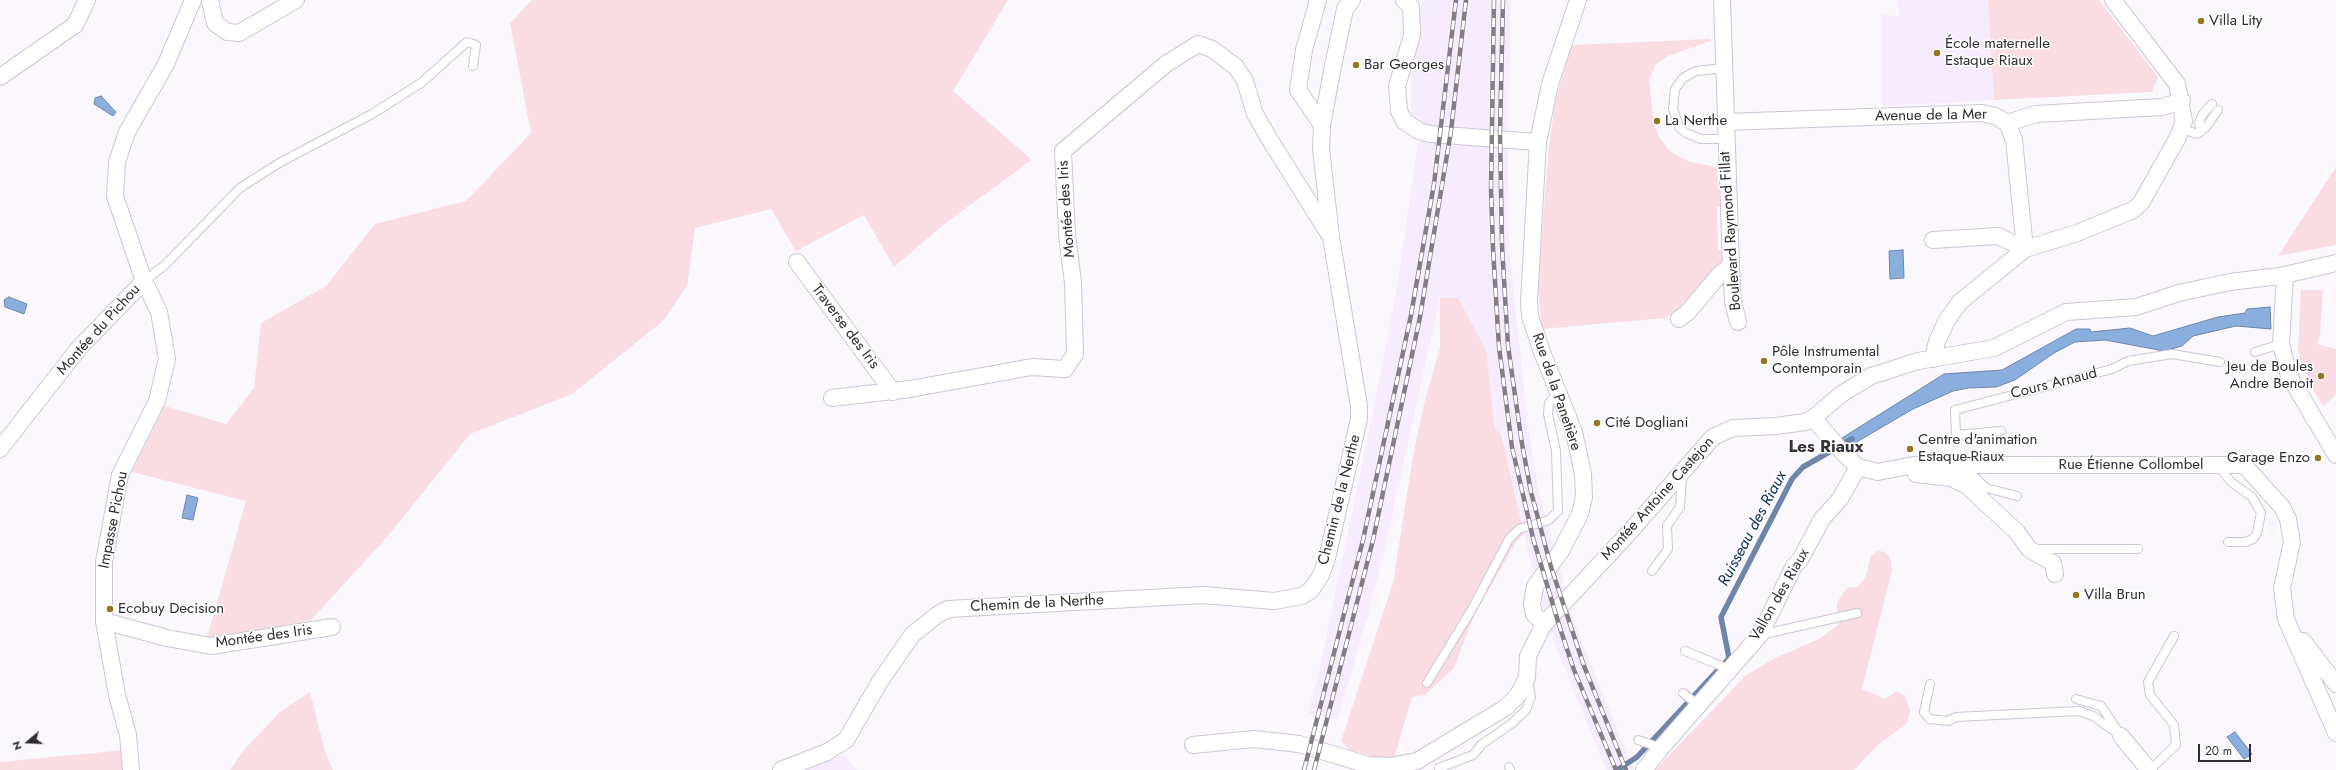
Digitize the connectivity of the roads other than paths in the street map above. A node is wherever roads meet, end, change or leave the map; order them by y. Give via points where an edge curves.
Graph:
1 (87, 0) edge
2 (193, 0) edge
3 (210, 0) edge
4 (296, 0) edge
5 (1318, 0) edge
6 (1352, 0) edge
7 (1404, 0) edge
8 (1578, 0) edge
9 (1722, 0) edge
10 (2113, 0) edge
11 (473, 66) dead end
12 (1724, 68) junction
13 (0, 78) edge
14 (2182, 101) junction
15 (2215, 108) dead end
16 (1725, 122) junction
17 (2007, 123) junction
18 (1322, 125) junction
19 (2181, 128) junction
20 (1726, 139) junction
21 (1538, 142) junction
22 (1331, 237) junction
23 (1933, 240) dead end
24 (2025, 248) junction
25 (798, 262) dead end
26 (2336, 263) edge
27 (1731, 266) junction
28 (2285, 275) junction
29 (144, 281) junction
30 (1679, 319) dead end
31 (1738, 322) dead end
32 (2281, 344) junction
33 (2255, 352) dead end
34 (1933, 359) junction
35 (2220, 362) dead end
36 (893, 392) junction
37 (1558, 392) junction
38 (832, 398) dead end
39 (1813, 418) junction
40 (2001, 431) dead end
41 (0, 449) edge
42 (2336, 455) edge
43 (2223, 465) junction
44 (1858, 467) junction
45 (1898, 468) junction
46 (1682, 470) junction
47 (1951, 478) junction
48 (2017, 496) dead end
49 (2228, 542) dead end
50 (2029, 549) junction
51 (2138, 549) dead end
52 (1652, 571) dead end
53 (2055, 574) dead end
54 (1857, 613) dead end
55 (2286, 619) junction
56 (104, 621) junction
57 (1544, 624) junction
58 (332, 627) dead end
59 (1760, 635) junction
60 (2174, 636) dead end
61 (1685, 651) dead end
62 (1728, 668) junction
63 (1527, 678) junction
64 (1427, 683) dead end
65 (1930, 684) dead end
66 (2336, 684) edge
67 (1683, 693) dead end
68 (2076, 699) dead end
69 (1696, 704) junction
70 (2336, 733) edge
71 (2121, 736) junction
72 (1638, 740) dead end
73 (1193, 745) dead end
74 (1658, 747) junction
75 (1414, 766) edge
76 (1439, 768) dead end
77 (132, 770) edge
78 (781, 770) edge
79 (1644, 770) edge
80 (2150, 770) edge

1 - 13 street via 75,25
2 - 29 street, Montée du Pichou via 166,64 127,132 117,162 115,196
3 - 4 street via 215,23 227,32 239,33
5 - 18 street via 1304,50 1298,90
6 - 18 street, Chemin de la Nerthe via 1345,9
7 - 21 street via 1411,7 1412,35 1398,86 1399,111 1404,121 1419,131 1430,134
8 - 21 street via 1550,84
9 - 12 street, Boulevard Raymond Fillat
10 - 14 street via 2177,84
11 - 29 lane via 476,45 467,42 420,83 372,114 279,163 246,184 165,265
12 - 16 street, Boulevard Raymond Fillat
12 - 20 lane, Boulevard Raymond Fillat via 1696,71 1683,78 1675,89 1673,108 1680,127 1686,134 1701,139
14 - 17 street via 2162,107 2036,114
14 - 19 street via 2184,121
15 - 19 lane via 2200,131 2193,134
16 - 17 street, Avenue de la Mer via 1982,113 1995,116
16 - 20 street, Boulevard Raymond Fillat
17 - 24 street, Avenue de la Mer via 2014,140
18 - 22 street, Chemin de la Nerthe via 1321,149
19 - 24 street via 2141,203 2133,210 2077,233
20 - 27 street, Boulevard Raymond Fillat
21 - 37 street, Rue de la Panetière via 1528,302 1542,352
22 - 36 street, Montée des Iris via 1255,114 1244,81 1236,67 1212,49 1198,44 1166,64 1063,151 1067,234 1073,283 1075,354 1065,369 1032,367
22 - 78 street, Chemin de la Nerthe via 1359,419 1328,558 1311,590 1302,596 1274,601 1203,595 948,609 936,615 912,635 879,683 846,740 833,749
23 - 24 street via 1998,236
24 - 34 street via 1960,302 1936,341
25 - 36 street, Traverse des Iris
26 - 28 street, Montée Antoine Castejon
27 - 30 street via 1719,275
27 - 31 street, Boulevard Raymond Fillat via 1733,302
28 - 32 street
28 - 34 street, Montée Antoine Castejon via 2230,282 2179,293 2136,307 2066,312 1994,348
29 - 41 street, Montée du Pichou via 79,348
29 - 56 street, Impasse Pichou via 159,312 167,360 157,401 120,475 104,562
32 - 33 lane
32 - 42 street via 2292,386
34 - 39 street, Montée Antoine Castejon via 1918,361 1871,376 1842,393
35 - 40 lane, Cours Arnaud via 2172,354 2128,361 2112,369 1955,410 1956,434
36 - 38 street, Montée des Iris
37 - 57 street, Rue de la Panetière via 1574,432 1583,474 1584,497 1580,514 1561,551 1535,586 1532,604 1534,614
37 - 64 lane via 1549,403 1548,414 1556,451 1558,511 1549,520 1519,530 1509,539 1472,609
39 - 44 street
39 - 46 street, Montée Antoine Castejon via 1792,424 1733,428 1713,437
43 - 45 street, Rue Étienne Collombel via 1913,465
43 - 49 lane via 2223,472 2231,482 2252,497 2261,513 2258,533 2253,539 2245,542
43 - 55 street, Rue Étienne Collombel via 2244,465 2282,507 2288,519 2292,542 2282,588
44 - 45 street, Rue Étienne Collombel via 1878,472
44 - 59 street, Vallon des Riaux via 1840,499 1822,518 1800,560 1794,566
45 - 47 street via 1909,473
46 - 52 lane via 1680,507 1667,526 1668,549
46 - 57 street, Montée Antoine Castejon via 1626,536
47 - 48 lane via 1964,475 1974,477 1986,488
47 - 50 street via 1966,485 1996,512 2017,532
50 - 51 lane
50 - 53 street via 2053,563
54 - 59 lane
55 - 66 street
55 - 70 street
56 - 58 street, Montée des Iris via 167,638 211,646
56 - 77 street, Impasse Pichou via 117,695 128,735
57 - 63 street, Montée Antoine Castejon via 1528,656
59 - 62 street, Vallon des Riaux
60 - 80 lane via 2148,682 2150,695 2174,725 2176,745
61 - 62 lane
62 - 69 street, Vallon des Riaux
63 - 75 street, Montée Antoine Castejon via 1518,695 1505,708
63 - 76 lane via 1531,696 1526,710 1482,744 1472,755
65 - 71 lane via 1924,712 1929,719 1948,721 1956,717 2079,711 2098,719
67 - 69 lane
68 - 71 lane via 2101,706
69 - 74 street, Vallon des Riaux
71 - 80 street
72 - 74 lane
73 - 75 street, Montée Antoine Castejon via 1254,739 1299,744 1368,765
74 - 79 street, Vallon des Riaux

